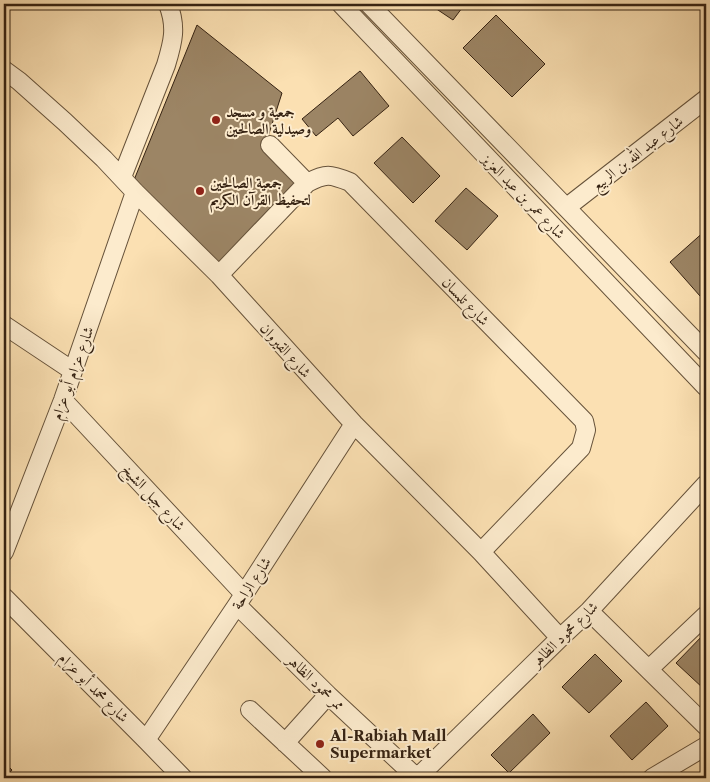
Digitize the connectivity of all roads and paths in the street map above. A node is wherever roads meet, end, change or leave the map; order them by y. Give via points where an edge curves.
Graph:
1 (168, 4) edge
2 (341, 4) edge
3 (370, 4) edge
4 (4, 70) edge
5 (706, 99) edge
6 (270, 145) dead end
7 (122, 177) junction
8 (308, 183) junction
9 (135, 192) junction
10 (567, 207) junction
11 (219, 275) junction
12 (4, 325) edge
13 (706, 352) edge
14 (73, 371) junction
15 (706, 388) edge
16 (63, 400) junction
17 (354, 424) junction
18 (706, 484) edge
19 (4, 552) edge
20 (481, 552) junction
21 (4, 598) edge
22 (241, 599) junction
23 (589, 610) junction
24 (706, 615) edge
25 (560, 638) junction
26 (648, 669) junction
27 (328, 695) junction
28 (250, 710) dead end
29 (706, 726) edge
30 (146, 740) junction
31 (285, 743) junction
32 (706, 746) edge
33 (182, 778) edge
34 (323, 778) edge
35 (417, 778) edge
36 (652, 778) edge

1 - 7 street via 174,31 171,50
2 - 15 street, شارع عمر بن عبد العزيز
3 - 10 street, شارع عمر بن عبد العزيز
4 - 7 street, شارع القيروان
5 - 10 street, شارع عبد الله بن الربيع
6 - 8 street
7 - 9 street, شارع القيروان
8 - 11 street, شارع تلمسان
8 - 20 street, شارع تلمسان via 321,176 334,176 350,182 584,421 586,430 580,448
9 - 11 street, شارع القيروان
9 - 14 street, شارع عزام أبو عزام
10 - 13 street, شارع عمر بن عبد العزيز
11 - 17 street, شارع القيروان
12 - 14 street
14 - 16 street, شارع عزام أبو عزام
16 - 19 street, شارع عزام أبو عزام
16 - 22 street, شارع جبل الشيخ
17 - 20 street, شارع القيروان
17 - 22 street, شارع الراحة
18 - 23 street, شارع محمود الظاهر
20 - 25 street, شارع القيروان
21 - 30 street, شارع محمد أبو عزام
22 - 27 street, ممر محمود الظاهر
22 - 30 street, شارع الراحة
23 - 25 street, شارع محمود الظاهر
23 - 26 street
24 - 26 street
25 - 35 street, شارع محمود الظاهر
26 - 29 street
27 - 31 street
27 - 35 street, ممر محمود الظاهر
28 - 31 street
30 - 33 street, شارع محمد أبو عزام
31 - 34 street
32 - 36 street

